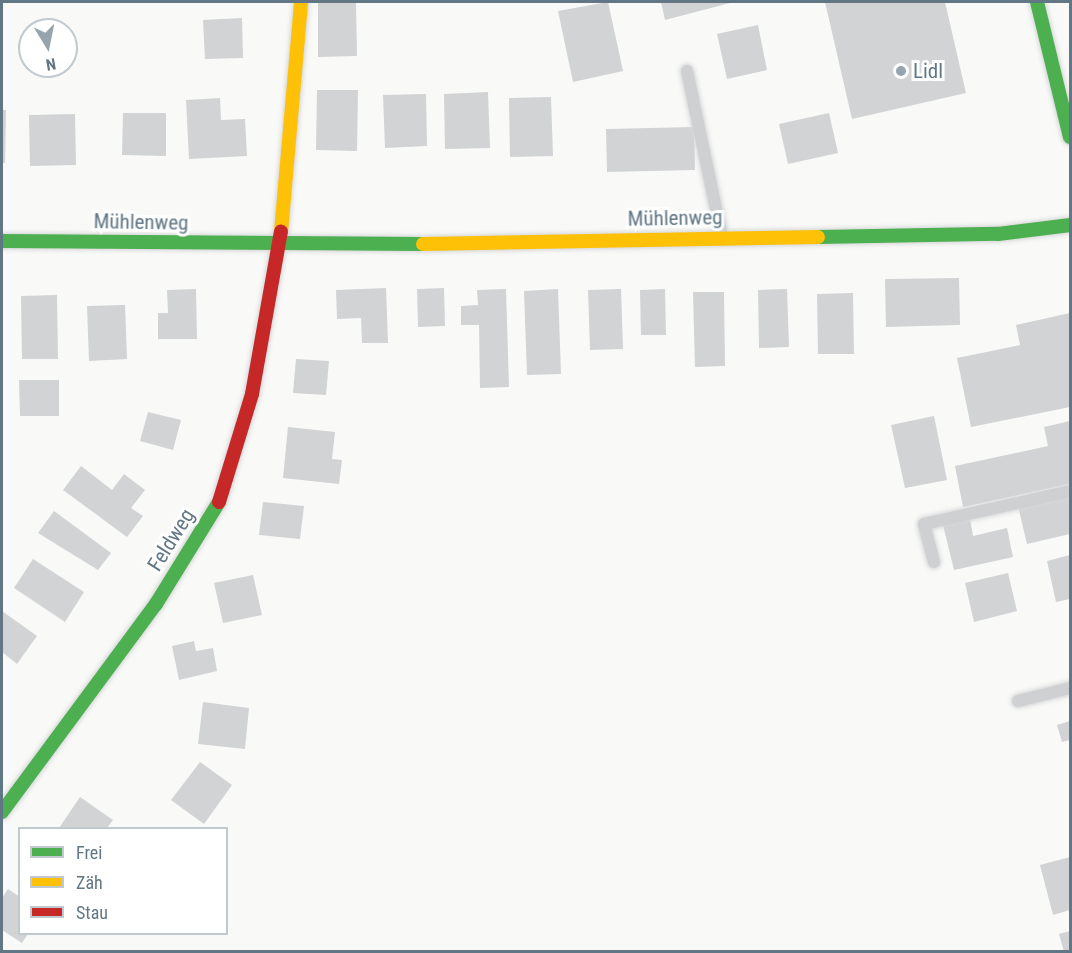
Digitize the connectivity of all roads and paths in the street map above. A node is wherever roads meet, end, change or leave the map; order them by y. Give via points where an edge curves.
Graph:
1 (301, 2) edge
2 (1041, 3) edge
3 (687, 71) dead end
4 (1071, 137) edge
5 (1071, 225) edge
6 (723, 238) junction
7 (2, 241) edge
8 (280, 246) junction
9 (1071, 491) edge
10 (934, 562) dead end
11 (1071, 688) edge
12 (1018, 701) dead end
13 (2, 812) edge

1 - 8 street
2 - 4 street
3 - 6 lane
5 - 6 street, Mühlenweg via 998,234
6 - 8 street, Mühlenweg
7 - 8 street, Mühlenweg
8 - 13 street, Feldweg via 252,394 218,505 156,604
9 - 10 lane via 924,524
11 - 12 lane

